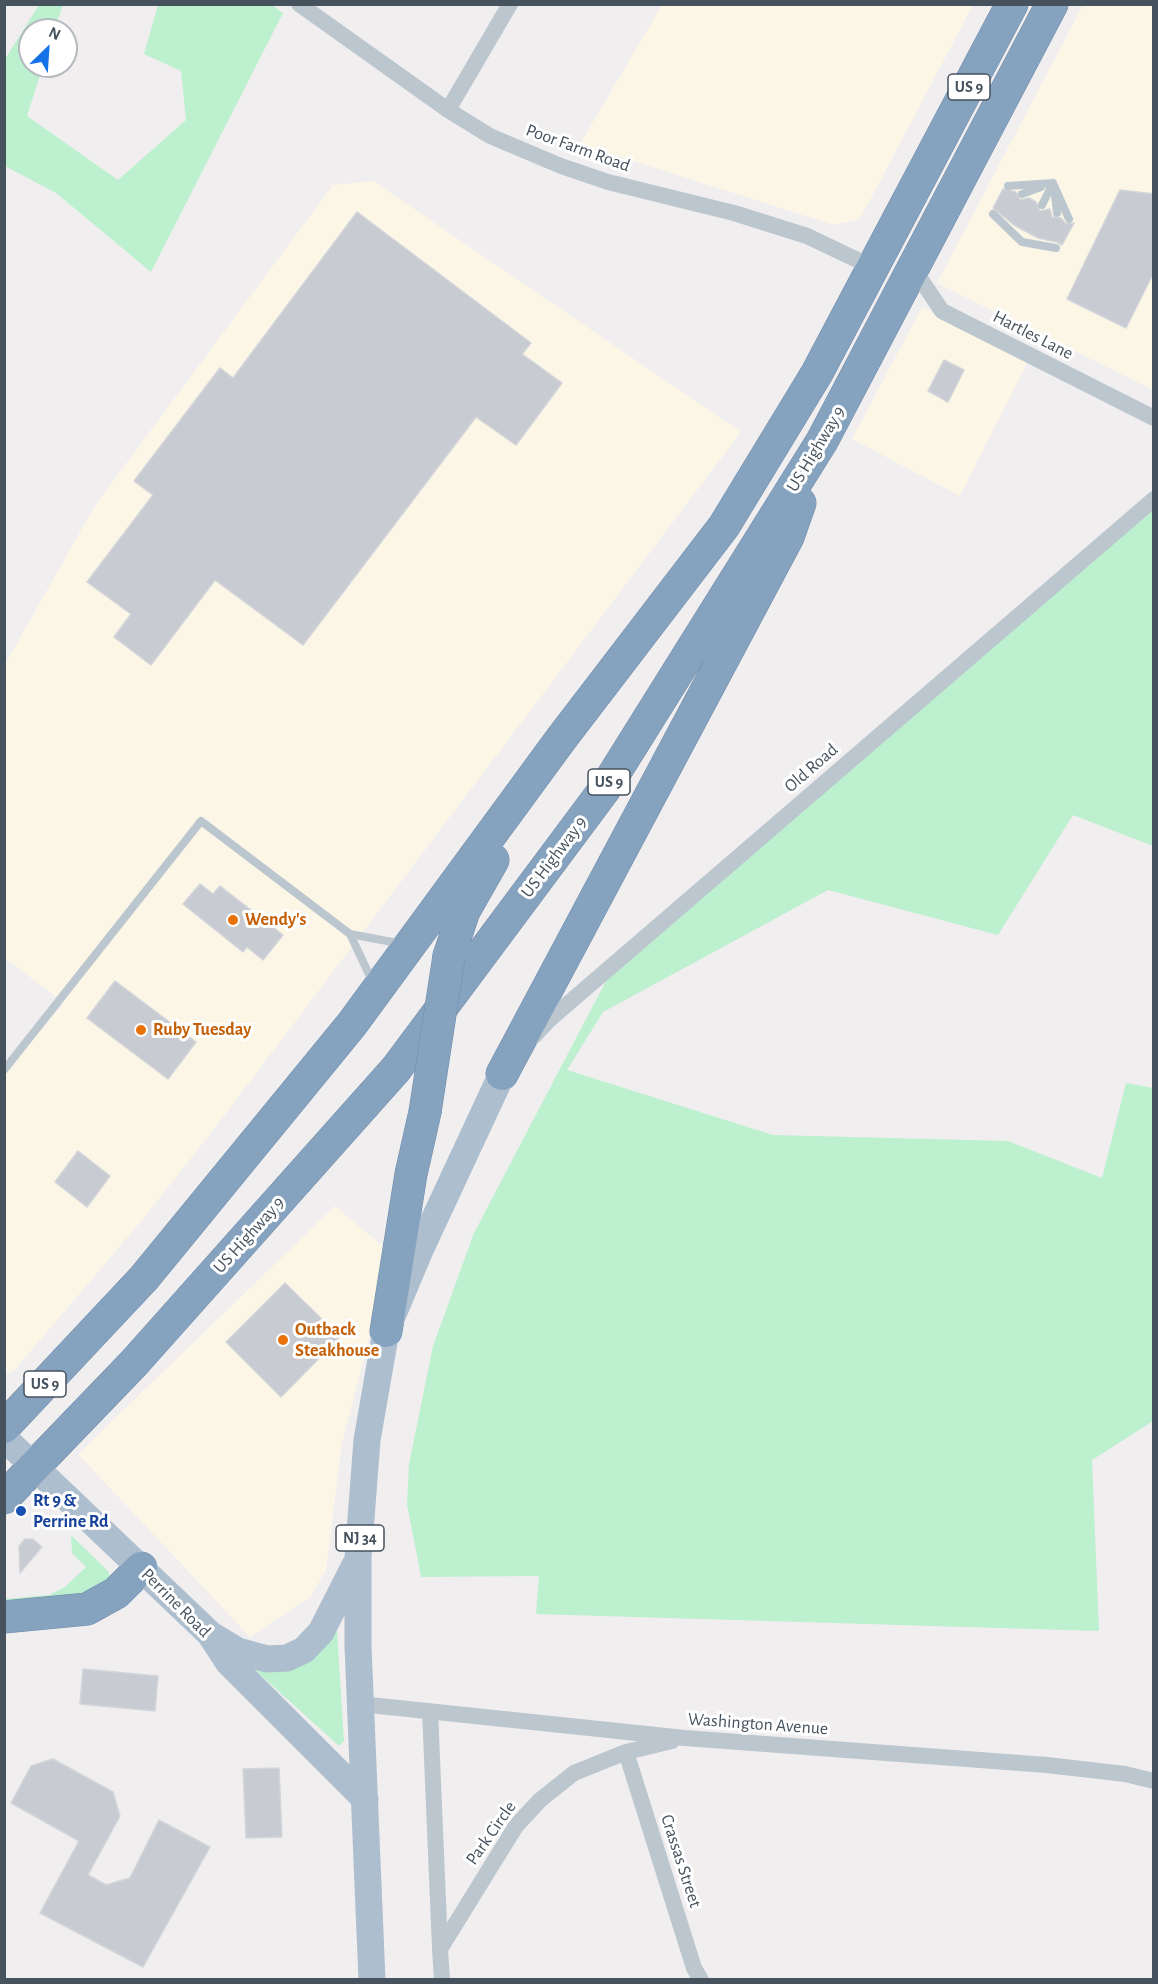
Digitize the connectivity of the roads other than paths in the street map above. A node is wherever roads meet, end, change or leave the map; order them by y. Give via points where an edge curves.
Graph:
1 (299, 4) edge
2 (510, 4) edge
3 (1012, 4) edge
4 (1052, 4) edge
5 (448, 110) junction
6 (1053, 183) junction
7 (1008, 186) dead end
8 (1022, 194) dead end
9 (1042, 205) dead end
10 (1057, 213) dead end
11 (993, 214) dead end
12 (1069, 219) dead end
13 (1007, 222) dead end
14 (1027, 232) dead end
15 (1043, 241) dead end
16 (1022, 242) junction
17 (1056, 248) dead end
18 (872, 267) junction
19 (914, 268) junction
20 (1154, 418) edge
21 (822, 441) junction
22 (1154, 499) edge
23 (561, 739) junction
24 (350, 933) junction
25 (410, 946) junction
26 (377, 991) junction
27 (4, 1070) edge
28 (502, 1074) junction
29 (386, 1331) junction
30 (4, 1427) edge
31 (4, 1438) edge
32 (33, 1466) junction
33 (4, 1498) edge
34 (358, 1558) junction
35 (141, 1568) junction
36 (4, 1617) edge
37 (210, 1634) junction
38 (360, 1704) junction
39 (430, 1711) junction
40 (685, 1738) junction
41 (626, 1752) junction
42 (1154, 1781) edge
43 (365, 1799) junction
44 (440, 1949) junction
45 (372, 1980) edge
46 (442, 1980) edge
47 (701, 1980) edge

1 - 5 street, Poor Farm Road
2 - 5 street
3 - 18 highway, US Highway 9 / US 9
4 - 19 highway, US Highway 9 / US 9
5 - 18 street, Poor Farm Road via 490,136 561,166 807,236
6 - 7 lane
6 - 8 lane
6 - 9 lane
6 - 10 lane
6 - 12 lane
11 - 16 lane
13 - 16 lane
14 - 16 lane
15 - 16 lane
16 - 17 lane
18 - 23 highway, US Highway 9 / US 9 via 817,373 724,526
19 - 20 street, Hartles Lane via 942,311
19 - 21 highway, US Highway 9 / US 9
21 - 28 highway via 788,537
21 - 32 highway, US Highway 9 / US 9 via 604,790 396,1069 134,1363
22 - 28 street, Old Road via 549,1020
23 - 25 highway, US Highway 9 / US 9
23 - 29 highway, bridge via 464,910 449,956
24 - 25 lane
24 - 26 lane
24 - 27 lane via 201,821
25 - 26 highway, US Highway 9 / US 9
26 - 30 highway, US Highway 9 / US 9 via 144,1278
28 - 29 main road
29 - 34 main road, NJ 34 via 367,1440
31 - 32 main road, Perrine Road
32 - 33 highway, US Highway 9 / US 9
32 - 35 main road, Perrine Road
34 - 37 main road via 321,1632 304,1650 287,1659 267,1659 238,1651
34 - 38 main road, NJ 34
35 - 36 highway via 116,1593 87,1609
35 - 37 main road, Perrine Road
37 - 43 main road, Perrine Road via 229,1663
38 - 39 street, Washington Avenue
38 - 43 main road, NJ 34
39 - 40 street, Washington Avenue
39 - 44 street
40 - 41 street, Park Circle
40 - 42 street, Washington Avenue via 1047,1765
41 - 44 street, Park Circle via 574,1773 540,1800 516,1826
41 - 47 street, Crassas Street
43 - 45 main road, NJ 34
44 - 46 street

